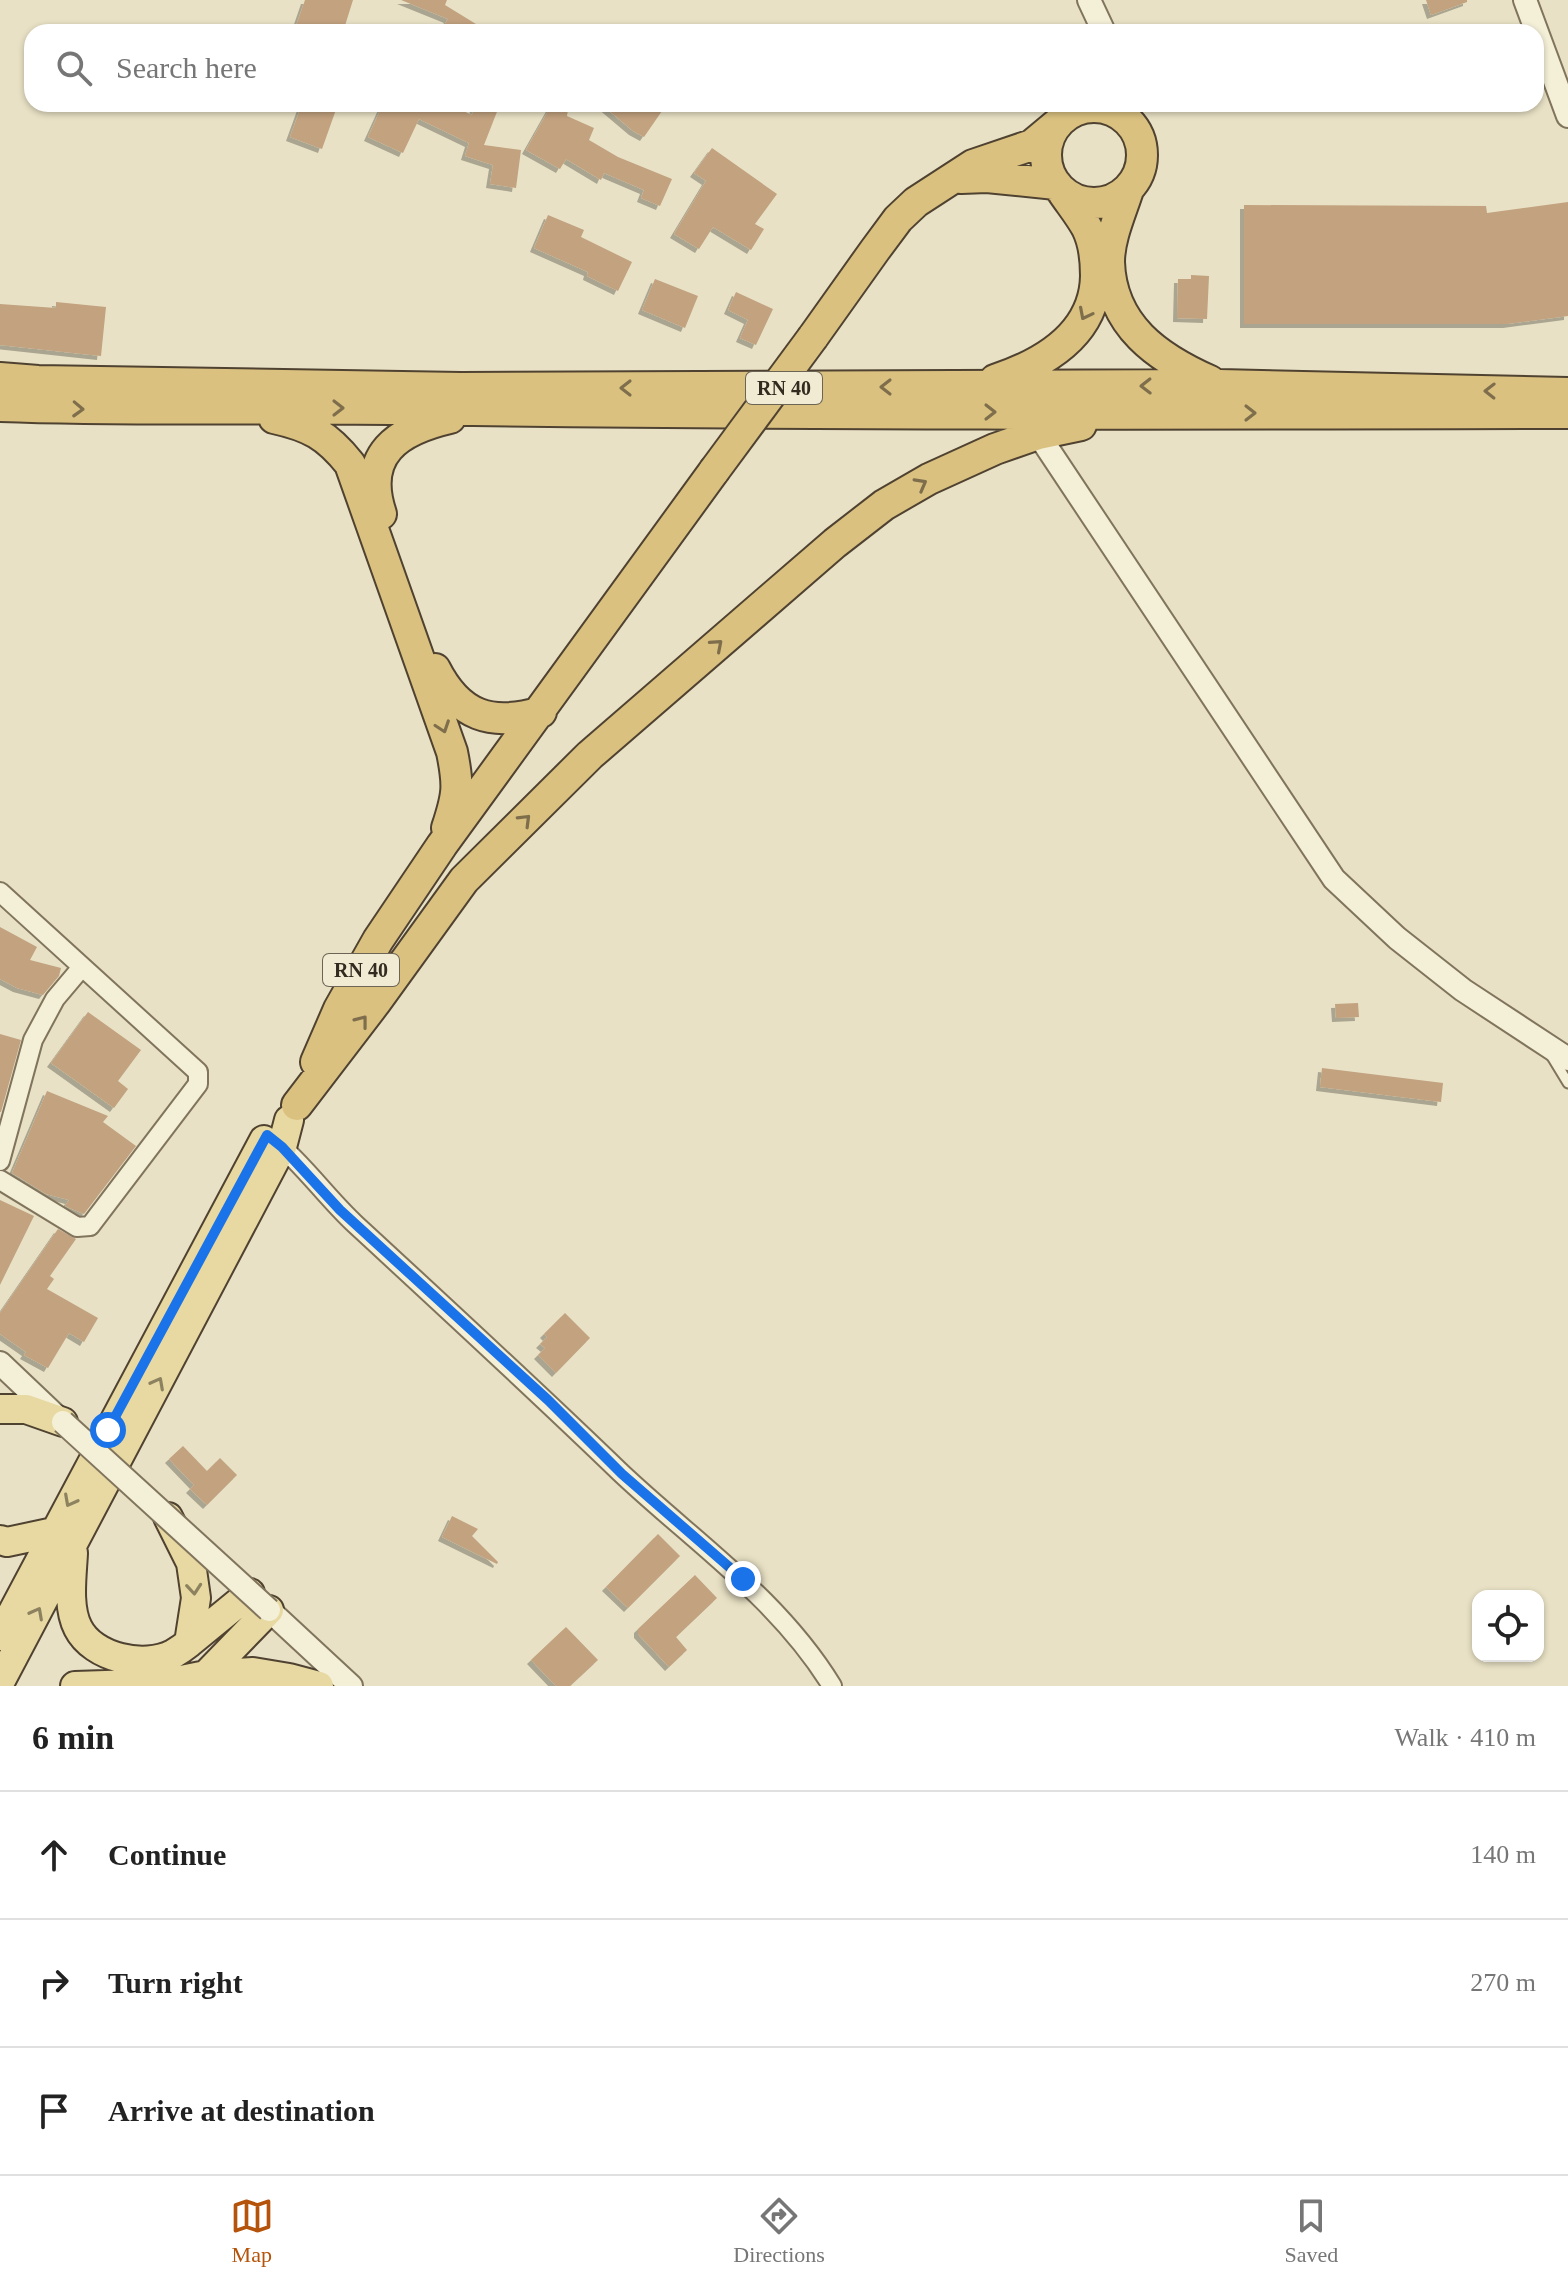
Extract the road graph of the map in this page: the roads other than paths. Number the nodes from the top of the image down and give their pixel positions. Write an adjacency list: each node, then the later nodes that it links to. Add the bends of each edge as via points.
1 (1525, 0): 5 (street)
2 (1091, 4): 3 (street); 4 (street)
3 (1092, 24)
4 (1100, 24)
5 (1534, 24)
6 (1544, 51): 9 (street)
7 (1126, 112): 12 (highway, via 1137,131 1143,162)
8 (1069, 113): 10 (highway, via 1032,145 973,165); 11 (highway, via 1048,139 1048,170)
9 (1568, 116)
10 (951, 179): 11 (highway, via 987,177); 23 (highway, RN 40, bridge, via 898,219)
11 (1059, 188): 12 (highway, via 1095,203); 15 (highway, one-way to 15, via 1088,230 1096,262 1089,311 1072,338 1048,357)
12 (1128, 190): 14 (highway, via 1109,260 1126,317 1148,346 1178,367)
13 (0, 378): 15 (highway, RN 40, one-way to 13, via 461,388)
14 (1220, 385): 15 (highway, RN 40, one-way to 15); 16 (highway, RN 40, one-way to 14)
15 (974, 387)
16 (1568, 393)
17 (0, 406): 18 (highway, RN 40, one-way to 18)
18 (233, 408): 19 (highway, RN 40, one-way to 19); 24 (highway, one-way to 24, via 312,429 333,442 350,464 452,752 458,782)
19 (485, 410): 21 (highway, RN 40, one-way to 21); 23 (highway, via 400,435 383,456 375,478 376,497 445,689 479,715 518,719)
20 (1568, 413): 21 (highway, RN 40, one-way to 20)
21 (1163, 414): 22 (highway)
22 (1038, 434): 27 (street, via 1334,879 1463,990); 30 (highway, one-way to 22, via 464,880 590,755 884,505 942,473)
23 (541, 712): 24 (highway, RN 40)
24 (442, 845): 30 (highway, RN 40, via 339,1009)
25 (0, 892): 26 (street)
26 (82, 967): 31 (street, via 55,999 33,1040); 32 (street, via 198,1072 198,1084 90,1226 77,1227)
27 (1543, 1042): 28 (street); 29 (lane)
28 (1568, 1059)
29 (1568, 1083)
30 (284, 1127): 37 (main road); 47 (street, via 340,1210 622,1474 743,1579 803,1641)
31 (0, 1161)
32 (0, 1180)
33 (0, 1363): 35 (street)
34 (0, 1409): 35 (main road, via 26,1409)
35 (63, 1422): 36 (street, bridge)
36 (168, 1517): 39 (street, bridge); 41 (main road, one-way to 41, via 191,1563 196,1598)
37 (63, 1539): 38 (main road); 40 (main road); 41 (main road, via 77,1627 91,1645 118,1658 155,1659); 44 (main road, one-way to 37)
38 (0, 1540)
39 (259, 1601): 41 (main road); 42 (street); 43 (main road)
40 (0, 1636)
41 (189, 1643)
42 (320, 1673): 43 (main road, via 289,1678 253,1672); 46 (street)
43 (206, 1675): 45 (main road, via 167,1683)
44 (0, 1682)
45 (75, 1686)
46 (351, 1686)
47 (832, 1686)

